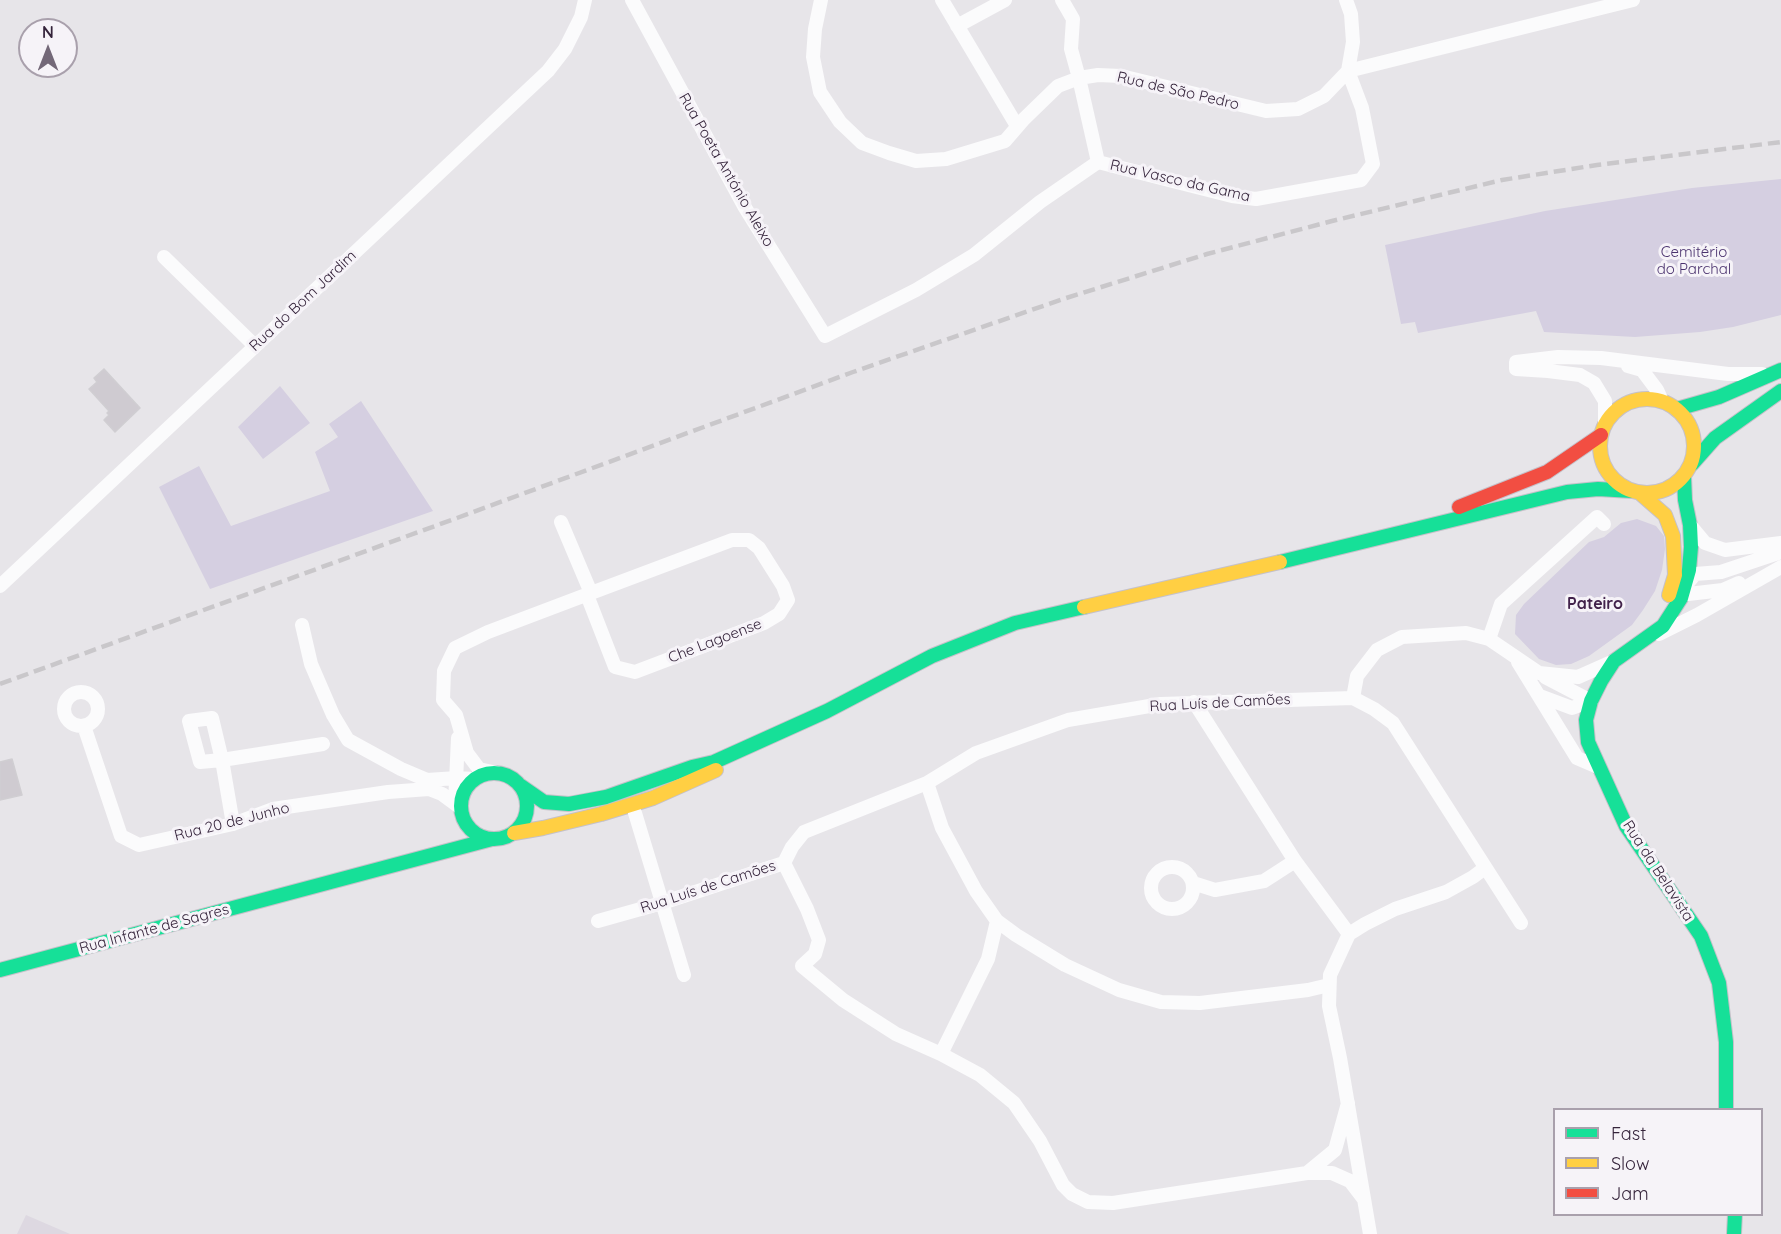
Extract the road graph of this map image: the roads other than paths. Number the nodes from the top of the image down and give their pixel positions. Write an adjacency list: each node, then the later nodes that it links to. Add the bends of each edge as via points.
1 (585, 0): 16 (street, Rua do Bom Jardim, via 565,49 548,71)
2 (632, 0): 15 (street, Rua Poeta António Aleixo, via 744,206)
3 (821, 0): 12 (street, Rua de São Pedro, via 813,57 820,92 840,122 862,143 916,161 946,159 1005,141)
4 (942, 0): 9 (street)
5 (1005, 0): 9 (street)
6 (1062, 0): 11 (street, via 1073,19 1071,49)
7 (1346, 0): 10 (street, via 1353,42)
8 (1633, 0): 10 (street)
9 (957, 26): 12 (street)
10 (1348, 71): 11 (street, Rua de São Pedro, via 1324,96 1298,109 1266,111 1121,76); 13 (street, Rua Vasco da Gama, via 1362,108 1373,164 1361,180 1256,199)
11 (1079, 78): 12 (street, Rua de São Pedro, via 1058,86); 13 (street)
12 (1017, 126)
13 (1098, 162): 15 (street, Rua Vasco da Gama, via 974,255 916,290)
14 (164, 257): 16 (street)
15 (825, 336)
16 (255, 346): 33 (street, Rua do Bom Jardim)
17 (1601, 358): 18 (street, via 1728,374 1761,375); 20 (street, via 1642,370); 22 (street, via 1558,357 1516,362 1516,369 1580,375 1594,383 1605,401)
18 (1781, 368): 21 (main road, via 1719,397)
19 (1781, 391): 23 (main road, via 1715,438)
20 (1662, 401): 21 (main road); 22 (main road, via 1629,402 1616,411)
21 (1677, 409): 23 (main road, via 1694,437)
22 (1603, 430): 24 (main road, via 1600,456 1607,471 1618,484); 28 (main road, via 1547,472)
23 (1688, 470): 24 (main road, via 1679,482 1663,491); 27 (main road, via 1685,500)
24 (1637, 492): 28 (main road, via 1567,492); 34 (main road, via 1665,515 1673,536)
25 (561, 522): 35 (street, Che Lagoense)
26 (1604, 524): 37 (street, via 1597,517 1501,604)
27 (1690, 525): 29 (street, via 1705,543 1725,550); 34 (main road, via 1689,570)
28 (1378, 539): 47 (main road, via 1015,623 932,656)
29 (1781, 543)
30 (1781, 552): 34 (street, via 1721,572 1695,574)
31 (1781, 562): 34 (street, via 1723,590 1689,594)
32 (1781, 567): 38 (street)
33 (0, 586)
34 (1678, 589): 38 (main road, Rua da Belavista)
35 (589, 594): 35 (street, Che Lagoense, via 732,540 749,540 759,548 788,600 779,614 764,623 635,672 615,667); 44 (street, Che Lagoense, via 455,648 444,671)
36 (302, 625): 51 (street, via 311,664 348,740)
37 (1488, 639): 39 (street); 43 (street, via 1466,633 1402,637 1377,650 1358,676)
38 (1630, 648): 40 (main road, Rua da Belavista)
39 (1513, 655): 41 (street); 42 (street)
40 (1614, 661): 41 (street, via 1578,677); 45 (main road, Rua da Belavista)
41 (1539, 673): 45 (street)
42 (1540, 696): 45 (street, via 1572,708); 50 (street, via 1577,758)
43 (1353, 698): 46 (street, Rua Luís de Camões); 66 (street, via 1393,723)
44 (443, 700): 52 (street, via 456,714 467,753 479,769); 53 (street, via 459,742)
45 (1591, 701): 50 (main road, Rua da Belavista, via 1586,720 1588,742)
46 (1194, 702): 55 (street, Rua Luís de Camões, via 1068,720 976,753); 64 (street)
47 (826, 711): 56 (main road, via 714,762 606,797 569,804 544,802); 62 (main road, via 791,737 653,798)
48 (84, 726): 61 (street, Rua 20 de Junho, via 121,836 139,845)
49 (323, 744): 61 (street, via 222,760)
50 (1598, 767): 81 (main road, Rua da Belavista, via 1626,826 1701,936 1719,983 1726,1042)
51 (401, 769): 53 (street, via 428,780); 57 (street); 58 (street)
52 (497, 773): 54 (main road); 56 (main road)
53 (457, 778): 54 (street); 59 (street)
54 (474, 779): 59 (main road, via 466,788)
55 (927, 783): 65 (street, Rua Luís de Camões, via 804,832); 71 (street, via 942,828)
56 (522, 786): 62 (main road, via 527,813)
57 (429, 789): 58 (street, Rua 20 de Junho); 59 (street)
58 (388, 792): 61 (street, Rua 20 de Junho, via 273,809)
59 (460, 809): 63 (main road, via 474,833); 68 (main road, via 459,828 449,840 429,850)
60 (635, 813): 69 (street)
61 (233, 824)
62 (514, 833): 63 (main road)
63 (492, 839): 68 (main road)
64 (1295, 861): 67 (street, via 1264,881 1215,890); 73 (street)
65 (784, 863): 69 (street, Rua Luís de Camões); 79 (street, via 819,940 815,954 802,966 861,1012 896,1034)
66 (1485, 868): 72 (street); 73 (street, via 1446,892 1395,909)
67 (1192, 884)
68 (307, 887): 74 (main road, Rua Infante de Sagres)
69 (662, 903): 70 (street, Rua Luís de Camões); 77 (street)
70 (598, 921)
71 (997, 921): 78 (street, via 1065,965 1119,990 1161,1002 1200,1003); 79 (street, via 988,959)
72 (1521, 923)
73 (1349, 934): 78 (street)
74 (42, 959): 75 (street); 76 (main road, Rua Infante de Sagres)
75 (0, 961)
76 (0, 970)
77 (684, 975)
78 (1329, 985): 80 (street, via 1329,1006)
79 (941, 1054): 82 (street, via 980,1075 1014,1103 1063,1185 1088,1202 1113,1203)
80 (1347, 1103): 82 (street, via 1335,1150); 83 (street)
81 (1726, 1108)
82 (1307, 1173): 83 (street, via 1332,1173 1350,1181)
83 (1364, 1199): 85 (street)
84 (1734, 1216): 86 (main road)
85 (1370, 1234)
86 (1734, 1234)

